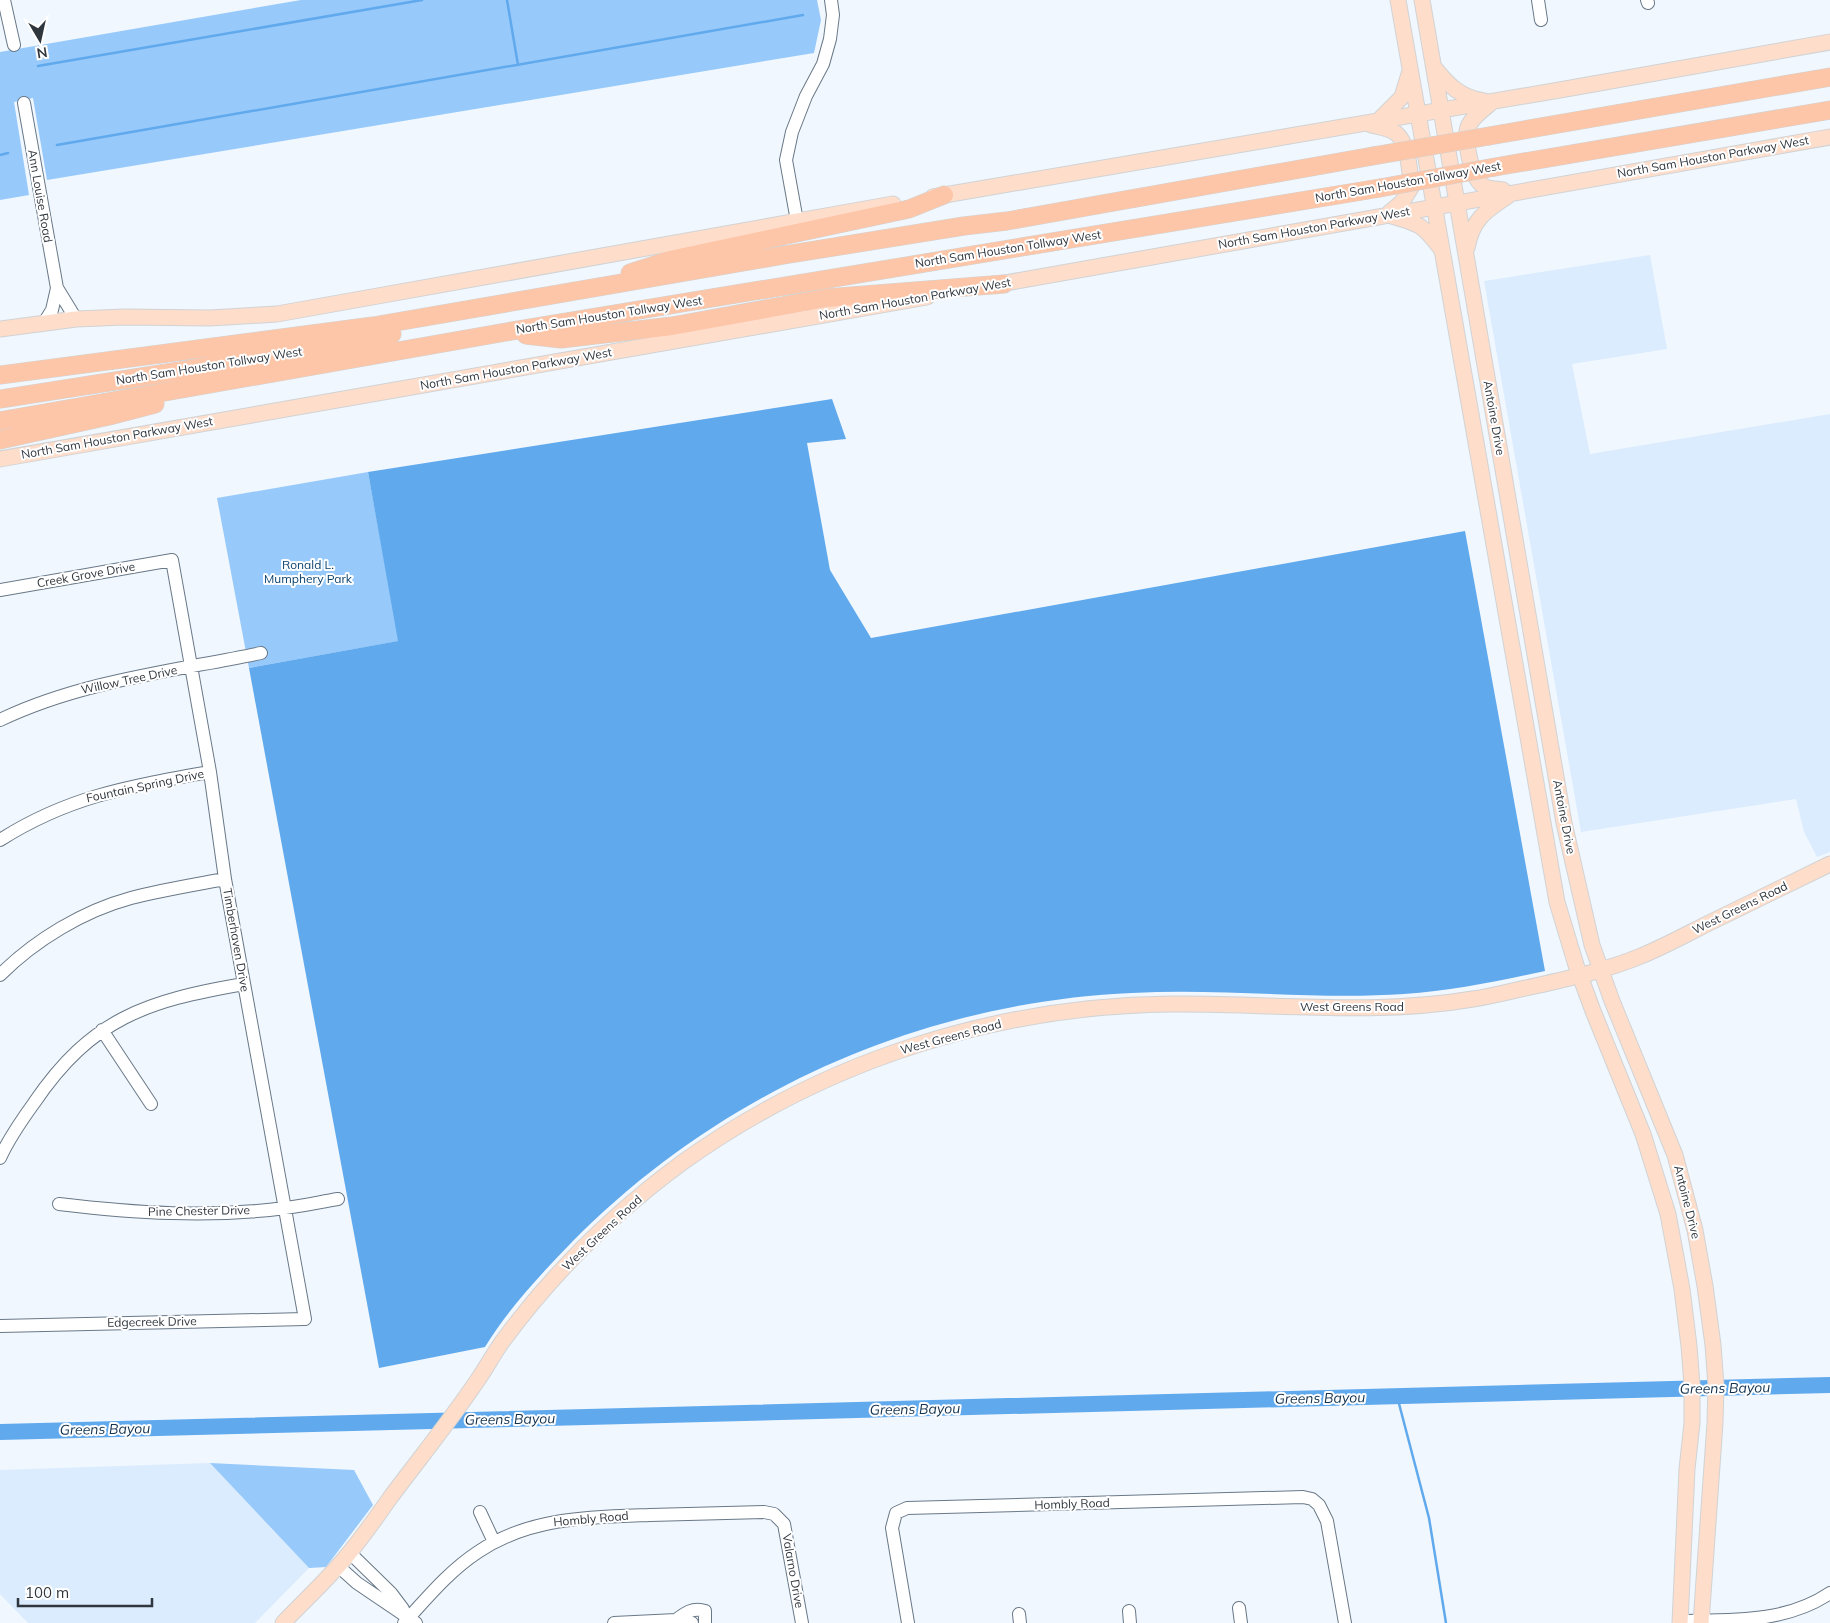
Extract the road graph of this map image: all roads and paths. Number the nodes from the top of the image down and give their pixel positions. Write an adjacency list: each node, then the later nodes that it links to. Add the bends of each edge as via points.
1 (4, 0): 8 (street)
2 (831, 0): 24 (street, via 834,15 830,40 823,64 792,132 786,160)
3 (1398, 0): 10 (main road, Antoine Drive)
4 (1422, 0): 9 (main road, Antoine Drive)
5 (1538, 0): 6 (street)
6 (1541, 20)
7 (1830, 42): 12 (main road)
8 (14, 45)
9 (1434, 67): 12 (main road, via 1460,93 1470,99); 14 (main road, Antoine Drive)
10 (1410, 68): 16 (main road, Antoine Drive); 17 (main road, via 1402,97 1392,109)
11 (1830, 77): 25 (highway, North Sam Houston Tollway West, bridge)
12 (1492, 102): 14 (main road); 19 (main road, via 1469,126 1471,167 1484,186)
13 (24, 103): 29 (street, Ann Louise Road)
14 (1441, 110): 16 (main road); 21 (main road, Antoine Drive)
15 (1830, 110): 34 (highway, North Sam Houston Tollway West, bridge, via 1380,188)
16 (1419, 114): 17 (main road); 22 (main road, Antoine Drive)
17 (1372, 122): 20 (main road); 23 (main road, via 1397,134 1404,145 1412,186 1402,202)
18 (1830, 137): 19 (main road, North Sam Houston Parkway West)
19 (1514, 192): 21 (main road, North Sam Houston Parkway West); 27 (main road, via 1478,218)
20 (944, 195): 24 (main road); 30 (highway, via 909,209 670,260)
21 (1457, 202): 22 (main road, North Sam Houston Parkway West); 27 (main road, Antoine Drive)
22 (1435, 206): 23 (main road, North Sam Houston Parkway West); 26 (main road, Antoine Drive)
23 (1388, 214): 26 (main road, via 1414,222 1426,230); 28 (main road, North Sam Houston Parkway West)
24 (796, 221): 31 (main road, via 277,314)
25 (1007, 221): 30 (highway, North Sam Houston Tollway West, via 936,230); 39 (highway, North Sam Houston Tollway West, via 958,234 769,270)
26 (1443, 252): 36 (main road, Antoine Drive)
27 (1466, 254): 35 (main road, Antoine Drive)
28 (1004, 284): 34 (highway, via 826,298 672,326 561,339); 42 (main road, North Sam Houston Parkway West)
29 (57, 288): 31 (street, Ann Louise Road); 32 (street, Ann Louise Road, via 52,310)
30 (566, 293): 37 (highway, North Sam Houston Tollway West, via 373,326)
31 (76, 319): 32 (main road)
32 (44, 323): 33 (main road)
33 (0, 329)
34 (506, 332): 38 (highway, North Sam Houston Tollway West)
35 (1485, 369): 36 (main road); 43 (main road, Antoine Drive)
36 (1464, 373): 44 (main road, Antoine Drive)
37 (0, 375)
38 (187, 388): 40 (highway, North Sam Houston Tollway West); 41 (highway, North Sam Houston Tollway West, via 157,403)
39 (0, 399)
40 (0, 421)
41 (0, 440)
42 (0, 459)
43 (1512, 521): 44 (main road); 49 (main road, Antoine Drive)
44 (1490, 525): 50 (main road, Antoine Drive)
45 (172, 560): 46 (street, Creek Grove Drive); 48 (street, Timberhaven Drive)
46 (0, 590)
47 (261, 653): 48 (street, Willow Tree Drive)
48 (191, 667): 51 (street, Willow Tree Drive, via 70,693); 52 (street, Timberhaven Drive)
49 (1537, 670): 50 (main road); 53 (main road, Antoine Drive)
50 (1517, 674): 54 (main road, Antoine Drive)
51 (0, 720)
52 (210, 772): 55 (street, Fountain Spring Drive, via 84,799 32,821); 57 (street, Timberhaven Drive)
53 (1564, 823): 54 (main road); 58 (main road, Antoine Drive)
54 (1543, 826): 60 (main road, Antoine Drive, via 1557,902)
55 (0, 840)
56 (1830, 864): 58 (main road, West Greens Road, via 1644,955)
57 (225, 879): 59 (street, via 164,890 107,906 48,937); 61 (street, Timberhaven Drive)
58 (1601, 970): 60 (main road, West Greens Road); 64 (main road, Antoine Drive)
59 (0, 975)
60 (1580, 976): 65 (main road, Antoine Drive); 79 (main road, West Greens Road, via 1476,999 1405,1007 1178,1004 1088,1008 1044,1014 976,1027 931,1040 824,1080 762,1112 684,1162 598,1234 539,1296 502,1343)
61 (244, 984): 62 (street, via 176,997 130,1014); 69 (street, Timberhaven Drive)
62 (102, 1030): 63 (street); 66 (street, via 70,1057 54,1076 17,1127)
63 (151, 1104)
64 (1663, 1125): 65 (main road); 70 (main road, Antoine Drive, via 1675,1155 1695,1230)
65 (1644, 1134): 71 (main road, Antoine Drive, via 1668,1214)
66 (0, 1158)
67 (338, 1199): 69 (street, Pine Chester Drive)
68 (59, 1204): 69 (street, Pine Chester Drive, via 150,1213)
69 (285, 1208): 72 (street, Timberhaven Drive)
70 (1705, 1286): 71 (main road); 75 (main road, Antoine Drive, via 1716,1386)
71 (1682, 1289): 74 (main road, Antoine Drive, via 1692,1385)
72 (305, 1319): 73 (street, Edgecreek Drive)
73 (0, 1326)
74 (1687, 1469): 75 (main road); 85 (main road, Antoine Drive)
75 (1713, 1472): 86 (main road, Antoine Drive)
76 (480, 1512): 78 (street)
77 (752, 1512): 78 (street, Hombly Road, via 572,1519 528,1528); 91 (street, Valarno Drive, via 774,1514 784,1524)
78 (494, 1542): 84 (street, Hombly Road, via 458,1566)
79 (350, 1553): 80 (main road, West Greens Road); 84 (street, via 391,1593)
80 (338, 1566): 84 (street); 87 (main road, West Greens Road)
81 (1830, 1593): 86 (street, via 1807,1609 1775,1619)
82 (1239, 1608): 93 (street)
83 (676, 1620): 88 (street); 89 (street); 90 (street, via 688,1611 699,1609 705,1611)
84 (410, 1621)
85 (1680, 1622): 86 (street)
86 (1701, 1622)
87 (283, 1623)
88 (614, 1623)
89 (692, 1623)
90 (705, 1623)
91 (802, 1623)
92 (908, 1623): 94 (street, Hombly Road, via 892,1528 896,1513 907,1508 1287,1498 1312,1499 1327,1521)
93 (1241, 1623)
94 (1344, 1623)

